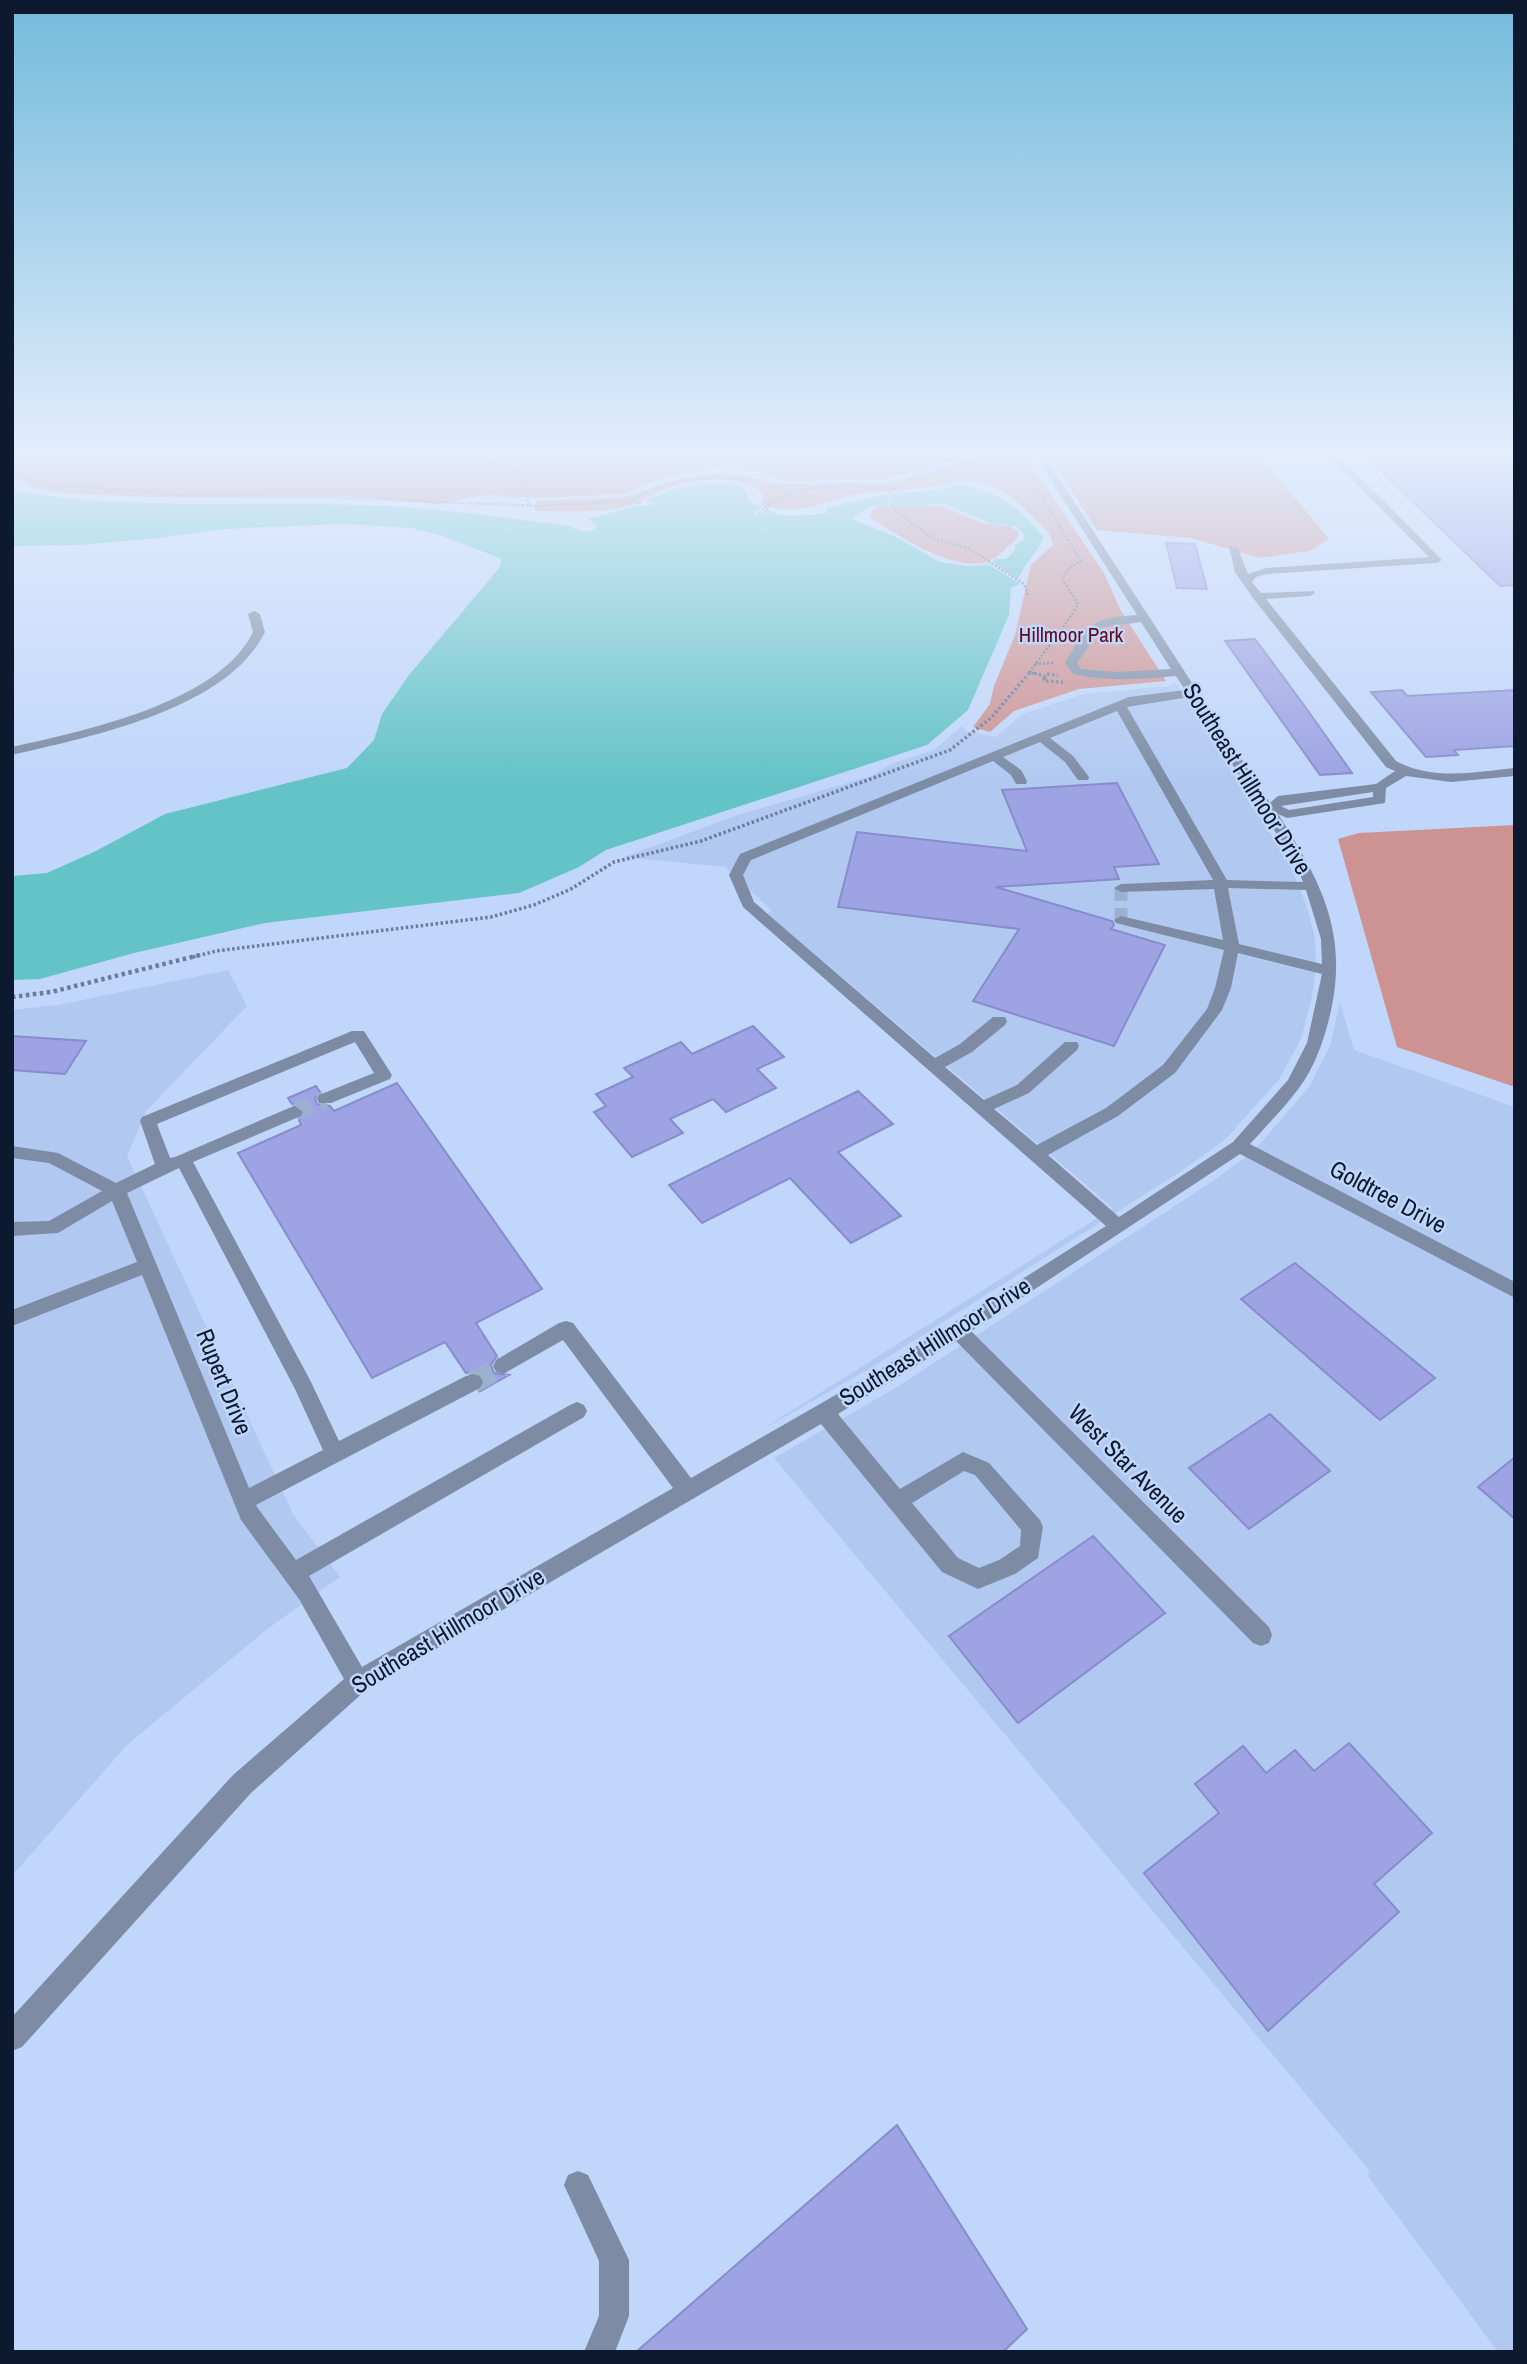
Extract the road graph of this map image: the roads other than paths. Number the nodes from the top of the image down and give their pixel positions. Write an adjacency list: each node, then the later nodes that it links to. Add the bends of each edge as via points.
1 (1109, 562): 8 (street, Southeast Hillmoor Drive)
2 (1237, 562): 4 (street)
3 (1401, 562): 4 (street, via 1266,571)
4 (1248, 580): 6 (street)
5 (1310, 593): 6 (street)
6 (1257, 596): 15 (street, via 1391,764)
7 (254, 614): 13 (street, via 259,632 247,654 190,695 115,725)
8 (1145, 618): 9 (street, Southeast Hillmoor Drive); 9 (street, via 1102,620 1093,625 1071,663 1077,671 1096,676)
9 (1180, 672): 10 (street, Southeast Hillmoor Drive)
10 (1194, 693): 11 (street); 19 (street, Southeast Hillmoor Drive)
11 (1120, 705): 12 (street); 20 (street)
12 (1041, 737): 14 (street); 17 (street)
13 (12, 751)
14 (994, 756): 18 (street); 28 (street, via 745,857 736,875 748,904)
15 (1404, 772): 16 (street, via 1437,777); 19 (street, via 1379,787 1380,800 1287,814)
16 (1515, 772)
17 (1083, 777)
18 (1021, 782)
19 (1270, 808): 21 (street, Southeast Hillmoor Drive)
20 (1222, 884): 21 (street); 22 (street); 24 (street)
21 (1312, 886): 25 (street, Southeast Hillmoor Drive, via 1328,939)
22 (1121, 888)
23 (1121, 920): 24 (street)
24 (1232, 947): 25 (street); 34 (street, via 1214,1010 1169,1069 1112,1112)
25 (1330, 971): 32 (street, Southeast Hillmoor Drive, via 1310,1053 1294,1083)
26 (999, 1021): 28 (street, via 967,1048)
27 (1071, 1046): 30 (street, via 1030,1084)
28 (935, 1065): 30 (street)
29 (326, 1099): 36 (street, via 384,1075 358,1035 148,1121)
30 (984, 1107): 34 (street)
31 (295, 1112): 35 (street)
32 (1239, 1146): 38 (street, Southeast Hillmoor Drive); 41 (street, Goldtree Drive)
33 (12, 1152): 37 (street, via 52,1157)
34 (1037, 1153): 38 (street)
35 (183, 1159): 36 (street); 48 (street)
36 (164, 1166): 37 (street)
37 (117, 1191): 39 (street, via 52,1228); 40 (street, Rupert Drive)
38 (1118, 1226): 43 (street, Southeast Hillmoor Drive)
39 (12, 1229)
40 (148, 1265): 42 (street); 50 (street, Rupert Drive)
41 (1515, 1291)
42 (12, 1318)
43 (958, 1330): 47 (street, Southeast Hillmoor Drive); 53 (street, West Star Avenue)
44 (503, 1366): 49 (street, via 566,1328)
45 (473, 1382): 48 (street)
46 (577, 1411): 52 (street)
47 (824, 1412): 49 (street, Southeast Hillmoor Drive); 51 (street)
48 (335, 1454): 50 (street)
49 (687, 1490): 54 (street, Southeast Hillmoor Drive)
50 (244, 1501): 52 (street, Rupert Drive)
51 (898, 1501): 51 (street, via 950,1565 978,1580 1031,1551 1032,1527 982,1469 963,1461)
52 (294, 1573): 54 (street, Rupert Drive)
53 (1261, 1635)
54 (358, 1682): 55 (street, Southeast Hillmoor Drive, via 242,1784)
55 (12, 2037)
56 (578, 2185): 57 (street, via 614,2260 614,2316)
57 (599, 2352)

